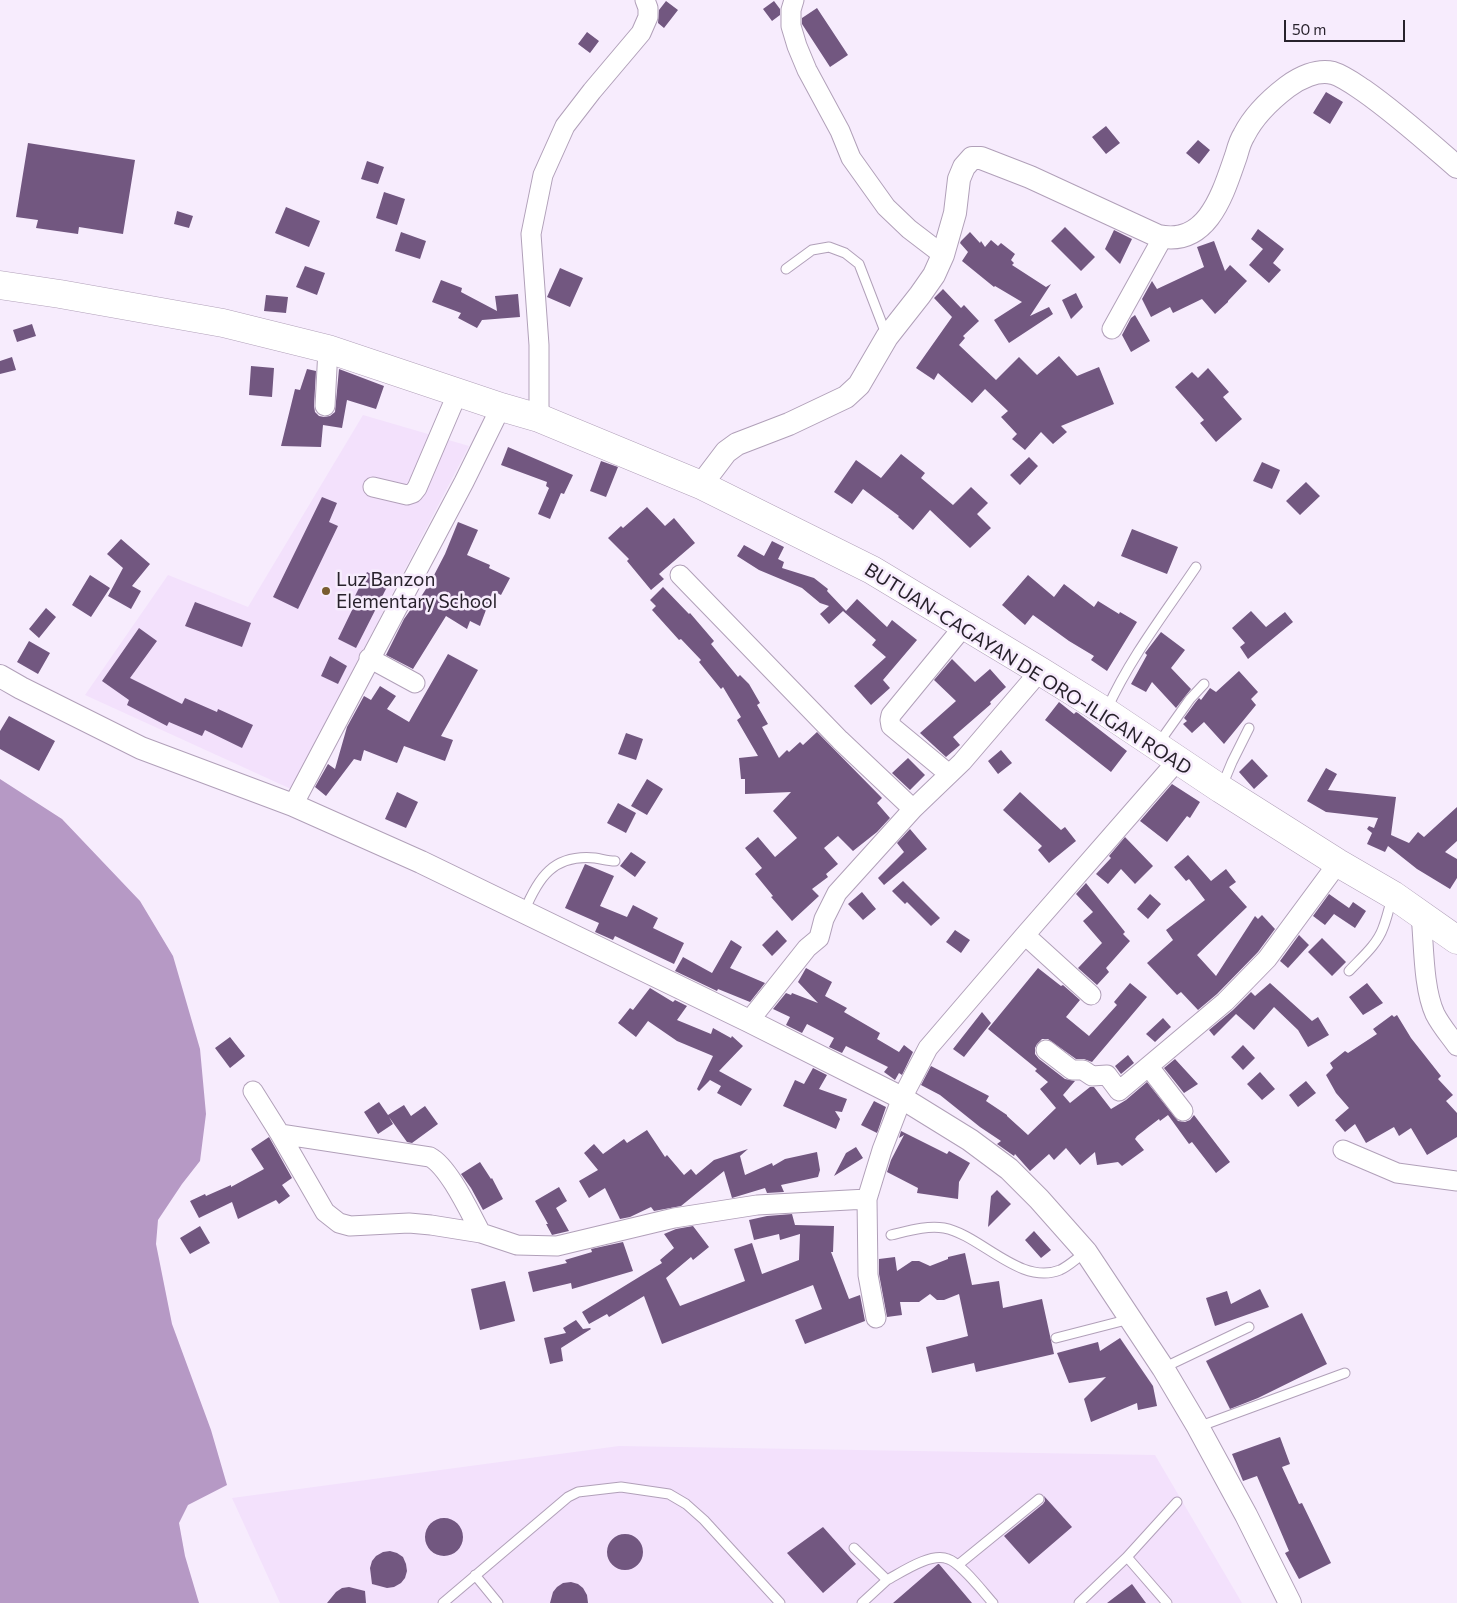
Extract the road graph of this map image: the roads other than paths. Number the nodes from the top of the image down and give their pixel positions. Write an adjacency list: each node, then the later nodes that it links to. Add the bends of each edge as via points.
1 (644, 0): 14 (street, via 648,17 641,33 565,126 543,175 532,234 539,345)
2 (794, 0): 5 (street, via 791,26 795,40 851,158 886,207)
3 (1457, 167): 4 (street, via 1382,103 1352,83 1333,73 1298,78 1258,114 1243,135 1224,190 1198,230 1180,238)
4 (1163, 237): 5 (street, via 1030,177 981,158 972,158 959,179 955,213); 8 (street)
5 (943, 255): 9 (street, via 920,295)
6 (786, 269): 9 (lane, via 812,250 829,246 845,253 860,264)
7 (0, 286): 10 (highway, BUTUAN-CAGAYAN DE ORO-ILIGAN ROAD, via 224,323)
8 (1112, 329)
9 (887, 337): 15 (street, via 864,378 846,396 789,424 737,444 726,452)
10 (328, 349): 11 (highway, BUTUAN-CAGAYAN DE ORO-ILIGAN ROAD); 12 (street)
11 (458, 392): 13 (highway, BUTUAN-CAGAYAN DE ORO-ILIGAN ROAD); 16 (street, via 413,493 407,496)
12 (325, 406)
13 (501, 407): 14 (highway, BUTUAN-CAGAYAN DE ORO-ILIGAN ROAD); 20 (street)
14 (539, 418): 15 (highway, BUTUAN-CAGAYAN DE ORO-ILIGAN ROAD)
15 (701, 485): 19 (highway, BUTUAN-CAGAYAN DE ORO-ILIGAN ROAD, via 872,570)
16 (373, 487)
17 (1196, 567): 25 (lane, via 1118,684)
18 (680, 575): 31 (street)
19 (964, 626): 21 (highway, BUTUAN-CAGAYAN DE ORO-ILIGAN ROAD); 28 (street, via 890,720 891,726)
20 (369, 658): 23 (street); 30 (street)
21 (1040, 671): 25 (highway, BUTUAN-CAGAYAN DE ORO-ILIGAN ROAD); 28 (street)
22 (0, 676): 30 (street, via 141,748)
23 (416, 683)
24 (1204, 684): 27 (lane, via 1190,699)
25 (1106, 712): 27 (highway, BUTUAN-CAGAYAN DE ORO-ILIGAN ROAD)
26 (1250, 728): 29 (lane)
27 (1167, 753): 29 (highway, BUTUAN-CAGAYAN DE ORO-ILIGAN ROAD); 37 (street)
28 (949, 774): 31 (street)
29 (1221, 789): 33 (highway, BUTUAN-CAGAYAN DE ORO-ILIGAN ROAD)
30 (293, 804): 35 (street)
31 (912, 809): 41 (street, via 837,893 819,938 807,948)
32 (615, 861): 35 (lane, via 595,858 565,860 552,868 534,888)
33 (1338, 863): 34 (highway, BUTUAN-CAGAYAN DE ORO-ILIGAN ROAD); 44 (street, via 1267,959 1225,1002)
34 (1393, 895): 36 (highway, BUTUAN-CAGAYAN DE ORO-ILIGAN ROAD); 39 (lane, via 1378,938)
35 (524, 912): 41 (street)
36 (1421, 915): 38 (highway, BUTUAN-CAGAYAN DE ORO-ILIGAN ROAD); 42 (street, via 1431,999 1436,1015)
37 (1025, 935): 40 (street); 46 (street, via 928,1048)
38 (1457, 940)
39 (1348, 971)
40 (1091, 995)
41 (748, 1021): 46 (street)
42 (1457, 1046)
43 (1046, 1050): 44 (street, via 1072,1070 1083,1070 1092,1076 1108,1075 1119,1091)
44 (1149, 1067): 47 (street)
45 (253, 1091): 48 (street)
46 (902, 1098): 51 (street); 54 (street, via 1009,1168)
47 (1182, 1111)
48 (280, 1134): 52 (street, via 430,1157 437,1161 449,1178); 52 (street, via 325,1212 339,1223 350,1226 408,1223)
49 (1343, 1150): 50 (street, via 1397,1173)
50 (1457, 1181)
51 (867, 1199): 52 (street, via 757,1205 674,1218 557,1246 517,1245); 55 (street, via 868,1275)
52 (481, 1233)
53 (891, 1236): 54 (lane, via 917,1228 942,1228 962,1234 1016,1266 1033,1271 1061,1270)
54 (1086, 1252): 56 (street)
55 (876, 1318)
56 (1130, 1319): 58 (lane); 59 (street)
57 (1250, 1326): 59 (lane)
58 (1056, 1338)
59 (1163, 1368): 61 (street)
60 (1345, 1373): 61 (lane)
61 (1198, 1427): 76 (street)
62 (1039, 1498): 66 (lane)
63 (1177, 1502): 65 (lane)
64 (854, 1548): 68 (lane)
65 (1126, 1557): 74 (lane); 75 (lane)
66 (958, 1565): 68 (lane, via 948,1558 926,1560); 73 (lane)
67 (475, 1576): 69 (lane); 70 (lane); 71 (lane, via 568,1497 578,1492 621,1487 669,1494 686,1504)
68 (887, 1580): 72 (lane)
69 (442, 1603)
70 (498, 1603)
71 (780, 1603)
72 (862, 1603)
73 (993, 1603)
74 (1079, 1603)
75 (1167, 1603)
76 (1290, 1603)

